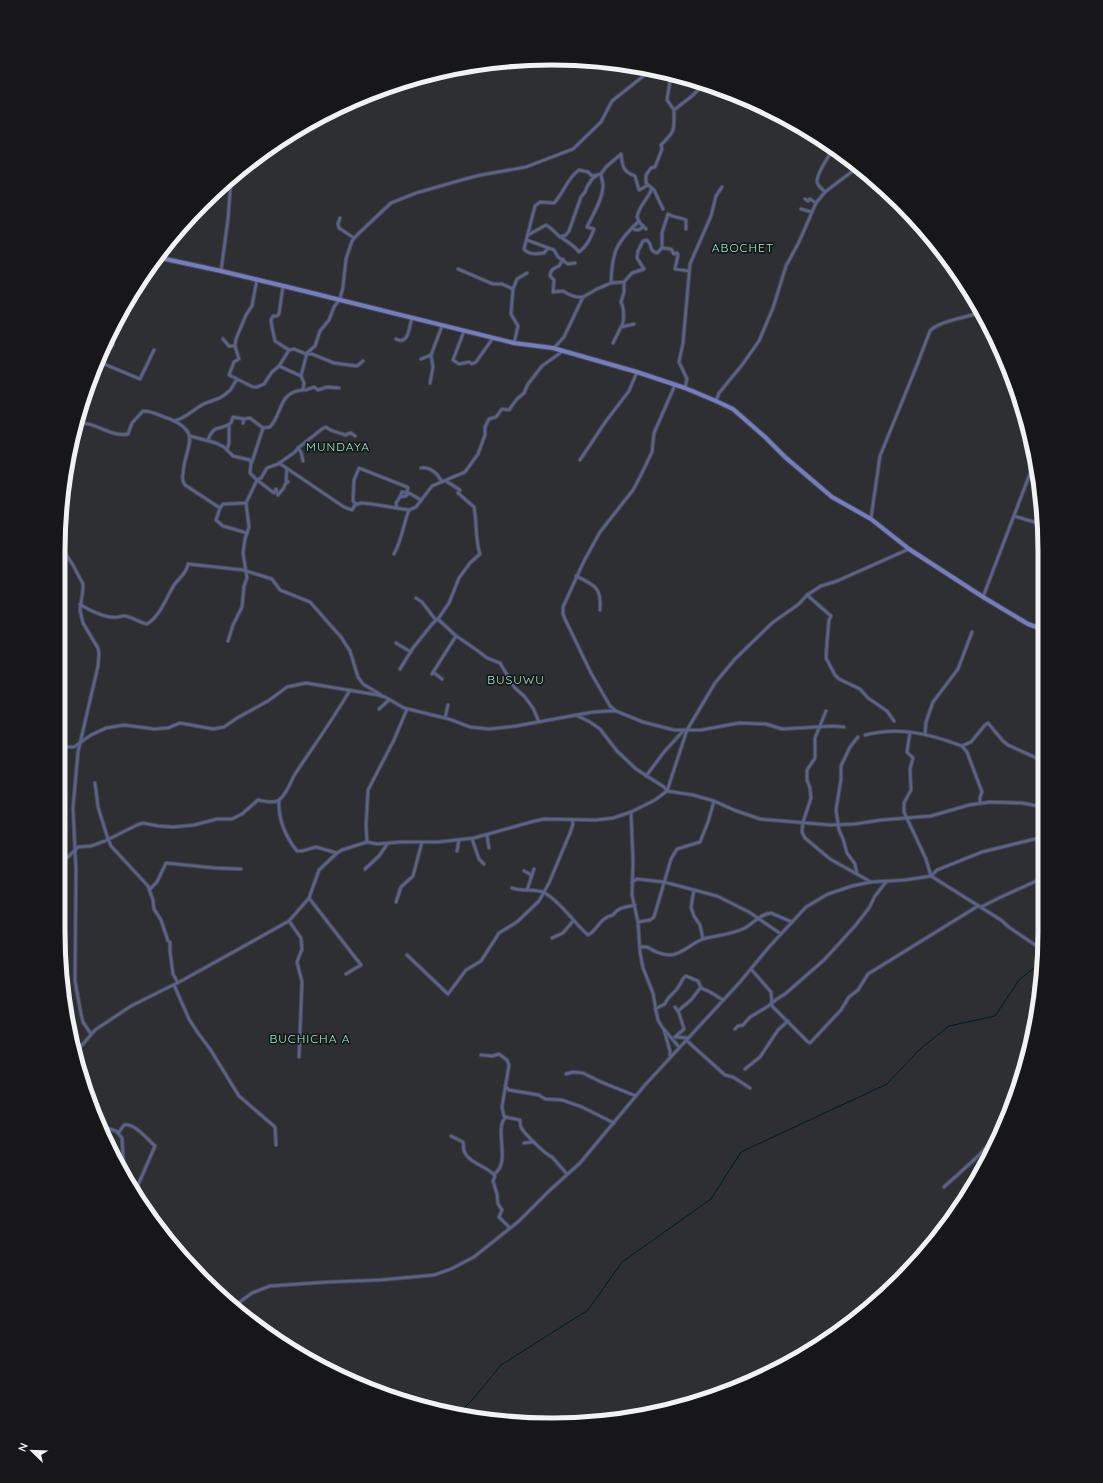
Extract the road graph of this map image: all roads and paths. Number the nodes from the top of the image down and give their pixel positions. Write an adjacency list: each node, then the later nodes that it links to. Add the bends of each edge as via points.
1 (646, 74): 25 (street, via 612,101 601,122 573,149 526,167 481,175 404,197 391,203)
2 (671, 80): 4 (street, via 668,100)
3 (699, 89): 4 (street)
4 (674, 110): 9 (street, via 673,132 661,145 655,167 646,175)
5 (830, 153): 13 (street, via 817,180)
6 (853, 170): 13 (street)
7 (601, 174): 8 (street); 9 (street, via 606,166 621,154 624,169 635,176 639,190); 24 (street, via 604,184 597,209 587,227 594,229 588,244 580,252)
8 (597, 176): 23 (street, via 579,170 572,175 554,203 540,202 535,206); 24 (street, via 592,179 586,192 581,196 569,231)
9 (648, 185): 11 (street)
10 (230, 186): 33 (street)
11 (652, 187): 17 (street); 20 (street, via 637,213)
12 (722, 187): 34 (street, via 716,196 711,216)
13 (825, 192): 15 (street)
14 (805, 199): 15 (street)
15 (816, 203): 18 (street)
16 (802, 208): 18 (street)
17 (663, 209)
18 (812, 212): 75 (street, via 786,266 759,341 719,393)
19 (340, 218): 25 (street, via 339,228)
20 (639, 221): 21 (street); 21 (street, via 645,228 637,231)
21 (632, 228): 38 (street, via 615,252)
22 (686, 229): 28 (street, via 686,220 668,214 662,233)
23 (528, 235): 24 (street, via 546,225); 26 (street)
24 (560, 237)
25 (354, 238): 42 (street, via 347,252)
26 (527, 240): 27 (street); 27 (street, via 524,248 526,252 544,253)
27 (548, 248): 30 (street, via 554,250)
28 (662, 248): 34 (street, via 677,253 675,269); 37 (street, via 656,254 647,240 643,241 637,258 644,269 632,273)
29 (163, 259): 33 (main road)
30 (562, 259): 31 (street, via 568,264); 41 (street, via 559,266 550,273 554,280 553,292 562,291 576,298)
31 (575, 263)
32 (458, 268): 40 (street, via 493,284 502,284)
33 (221, 271): 36 (main road)
34 (689, 271): 73 (street, via 680,362 687,379)
35 (526, 273): 40 (street, via 517,279)
36 (257, 280): 39 (main road); 55 (street, via 252,306 246,315)
37 (624, 282): 38 (street); 47 (street, via 621,302 624,324)
38 (611, 283): 41 (street)
39 (283, 286): 42 (main road); 59 (street, via 279,314 273,316 272,327 275,341)
40 (513, 289): 53 (street, via 511,314 518,326)
41 (583, 297): 56 (street, via 564,337)
42 (340, 299): 44 (main road); 61 (street, via 320,331 315,346)
43 (976, 314): 102 (street, via 940,323 930,331 880,456)
44 (412, 318): 46 (main road); 51 (street, via 406,338 403,341)
45 (634, 324): 47 (street)
46 (442, 326): 48 (main road); 62 (street)
47 (622, 327): 54 (street)
48 (464, 331): 49 (main road); 49 (street, via 453,360 458,364 476,362)
49 (493, 338): 53 (main road)
50 (223, 339): 55 (street, via 229,346)
51 (396, 339)
52 (113, 340): 57 (street)
53 (514, 343): 56 (main road)
54 (613, 343)
55 (235, 346): 69 (street, via 239,359 234,362 229,375)
56 (553, 348): 60 (main road)
57 (109, 349)
58 (154, 350): 65 (street, via 140,379)
59 (289, 350): 61 (street, via 294,349); 66 (street)
60 (563, 351): 67 (main road); 93 (street, via 542,366 509,410 502,409 496,417 489,419 478,454 466,472)
61 (307, 354): 64 (street, via 357,366); 68 (street)
62 (431, 355): 63 (street); 70 (street, via 433,367)
63 (421, 359)
64 (363, 361)
65 (103, 363)
66 (279, 366): 68 (street); 69 (street, via 264,384 256,387)
67 (637, 372): 71 (main road); 85 (street, via 629,391)
68 (301, 376): 74 (street)
69 (236, 380): 76 (street, via 231,390 223,397 205,403 188,415)
70 (430, 383)
71 (675, 385): 73 (main road); 109 (street, via 654,433 652,452 634,490 600,532)
72 (339, 388): 74 (street, via 327,387 318,390 314,387)
73 (685, 388): 75 (main road)
74 (303, 390): 79 (street, via 294,391 285,397 274,423 269,428)
75 (716, 401): 102 (main road, via 733,409 785,458 832,497)
76 (173, 421): 77 (street, via 156,413 143,411 132,423 128,434 124,435); 80 (street, via 186,428)
77 (83, 423)
78 (229, 425): 79 (street, via 233,417 243,421 250,418); 82 (street, via 217,427); 84 (street)
79 (263, 428): 87 (street)
80 (190, 436): 82 (street); 98 (street, via 183,466 183,482)
81 (355, 436): 83 (street, via 351,433 336,433 326,428)
82 (208, 440): 84 (street, via 222,445)
83 (298, 448): 86 (street); 88 (street)
84 (227, 450): 87 (street, via 233,456)
85 (580, 460)
86 (303, 461)
87 (252, 462): 92 (street, via 250,473)
88 (279, 463): 90 (street); 92 (street, via 267,468)
89 (421, 468): 93 (street, via 430,469)
90 (287, 469): 92 (street, via 288,482 278,495 276,489 274,493); 97 (street, via 344,507 352,510)
91 (1031, 470): 101 (street)
92 (257, 480): 96 (street)
93 (444, 481): 95 (street, via 432,486); 115 (street, via 460,490 458,493 474,507 480,554 459,578 449,603)
94 (408, 493): 95 (street); 97 (street, via 407,487 359,468 354,480 353,501); 99 (street, via 400,497)
95 (421, 500): 100 (street, via 416,507)
96 (246, 503): 98 (street, via 225,503); 104 (street, via 249,524)
97 (356, 504): 99 (street, via 361,502)
98 (220, 508): 104 (street, via 216,520 219,523)
99 (396, 508): 100 (street)
100 (409, 510): 107 (street, via 402,538)
101 (1014, 516): 103 (street); 111 (street)
102 (871, 519): 105 (main road)
103 (1037, 523)
104 (247, 533): 108 (street, via 243,553)
105 (909, 549): 110 (street, via 821,586); 111 (main road)
106 (65, 553): 113 (street, via 83,584)
107 (394, 554)
108 (246, 571): 113 (street, via 188,564 162,607 147,624 125,615 117,618 104,616 87,610); 119 (street, via 242,607); 125 (street, via 272,579 280,590 310,602 350,650 358,677 363,684)
109 (576, 576): 114 (street, via 591,583 599,591); 130 (street, via 563,606 563,614 591,673)
110 (807, 595): 134 (street, via 831,616 826,658 835,675 860,689 887,711); 138 (street, via 799,604 772,623 726,668)
111 (983, 597): 116 (main road)
112 (416, 598): 115 (street, via 435,619)
113 (80, 604): 143 (street, via 83,623 96,642 99,653)
114 (600, 610)
115 (438, 619): 118 (street); 121 (street)
116 (1038, 628)
117 (972, 632): 140 (street, via 958,669 933,702)
118 (456, 636): 123 (street, via 433,673); 135 (street, via 487,658 500,663)
119 (228, 641)
120 (396, 643): 121 (street)
121 (410, 652): 122 (street)
122 (400, 669)
123 (442, 679)
124 (350, 690): 125 (street); 143 (street, via 306,683 287,687 224,727 213,729 180,724 154,729 124,725 106,728); 152 (street)
125 (385, 697): 126 (street)
126 (388, 700): 128 (street); 129 (street)
127 (448, 705): 133 (street)
128 (407, 708): 133 (street); 166 (street, via 394,740 368,790)
129 (379, 709)
130 (616, 712): 132 (street, via 610,710); 138 (street, via 662,727)
131 (826, 712): 137 (street)
132 (576, 715): 135 (street); 149 (street, via 600,729 617,750)
133 (445, 718): 135 (street, via 470,727 489,729)
134 (894, 721)
135 (539, 722)
136 (844, 727): 137 (street)
137 (818, 728): 138 (street, via 782,729 766,724 740,723); 159 (street, via 815,758 807,770 811,798)
138 (686, 730): 149 (street, via 664,752); 151 (street)
139 (910, 732): 140 (street); 141 (street, via 881,731); 157 (street, via 907,752 912,758 911,790 904,803 904,812)
140 (925, 734): 145 (street)
141 (865, 735)
142 (858, 737): 160 (street, via 841,766 836,810)
143 (80, 742): 146 (street, via 74,747); 170 (street, via 73,808)
144 (969, 744): 145 (street); 147 (street); 148 (street, via 988,723 1008,745)
145 (962, 746): 147 (street)
146 (65, 747)
147 (967, 752): 154 (street, via 982,792)
148 (1038, 759)
149 (646, 776): 151 (street)
150 (95, 783): 164 (street, via 98,807)
151 (667, 791): 153 (street); 156 (street)
152 (279, 800): 164 (street, via 258,800 232,819 170,827 143,823); 172 (street, via 280,820 288,840 297,850 316,847)
153 (714, 801): 159 (street, via 760,819); 184 (street, via 700,842 677,849)
154 (980, 803): 155 (street); 157 (street, via 931,816)
155 (1038, 805)
156 (631, 812): 158 (street, via 613,818); 183 (street, via 634,861)
157 (908, 818): 160 (street); 180 (street)
158 (572, 820): 161 (street, via 538,821); 191 (street, via 570,833)
159 (803, 822): 160 (street); 179 (street, via 802,832 805,838 830,859)
160 (838, 824): 179 (street, via 838,830 847,853 855,864)
161 (487, 835): 163 (street); 169 (street)
162 (1038, 838): 180 (street, via 982,852 937,870)
163 (472, 839): 165 (street); 174 (street)
164 (109, 840): 170 (street, via 78,847); 188 (street)
165 (459, 840): 167 (street); 171 (street)
166 (367, 842): 168 (street); 172 (street)
167 (422, 842): 168 (street); 193 (street, via 412,876 401,887)
168 (388, 843): 176 (street)
169 (489, 848)
170 (75, 850): 173 (street); 220 (street, via 75,981 80,1014)
171 (457, 852)
172 (337, 853): 192 (street, via 319,870)
173 (65, 858)
174 (484, 864)
175 (241, 869): 188 (street, via 166,863 157,882)
176 (365, 869)
177 (534, 869): 181 (street)
178 (524, 871): 181 (street, via 530,874)
179 (857, 875): 185 (street)
180 (931, 876): 186 (street); 195 (street)
181 (531, 878): 189 (street)
182 (1038, 880): 195 (street)
183 (632, 882): 184 (street, via 637,879); 194 (street)
184 (664, 882): 190 (street); 199 (street, via 654,917)
185 (871, 882): 186 (street); 200 (street, via 818,899)
186 (887, 882): 213 (street, via 840,943 801,981)
187 (512, 888): 189 (street)
188 (149, 890): 209 (street, via 154,909 170,942 173,974)
189 (527, 890): 191 (street)
190 (694, 890): 196 (street, via 717,896); 203 (street, via 691,907 700,925)
191 (544, 893): 198 (street); 206 (street, via 531,910 499,933 481,961 466,970 448,994)
192 (308, 898): 197 (street); 208 (street, via 361,965)
193 (396, 902)
194 (635, 905): 198 (street, via 622,907 602,920 588,935); 199 (street)
195 (980, 906): 204 (street); 217 (street, via 868,974 858,990 810,1043)
196 (758, 919): 200 (street, via 771,913); 201 (street); 203 (street, via 744,929)
197 (289, 921): 209 (street); 227 (street, via 301,938 302,949 297,962 302,982)
198 (573, 921): 202 (street, via 563,933)
199 (638, 922): 205 (street)
200 (792, 922): 201 (street)
201 (781, 934): 207 (street)
202 (552, 938)
203 (703, 939): 205 (street, via 671,955)
204 (1038, 946)
205 (640, 947): 214 (street, via 643,968 654,993)
206 (407, 955)
207 (751, 969): 212 (street); 213 (street, via 772,992)
208 (346, 974)
209 (178, 983): 210 (street)
210 (174, 985): 220 (street, via 131,1006); 242 (street, via 189,1019 239,1096 275,1128)
211 (700, 987): 212 (street); 214 (street, via 698,981 686,976 665,1004); 216 (street, via 691,1000)
212 (723, 1000): 223 (street)
213 (772, 1003): 217 (street); 219 (street)
214 (655, 1008): 218 (street)
215 (675, 1008): 216 (street)
216 (678, 1011): 222 (street, via 684,1029)
217 (788, 1021): 229 (street, via 778,1030 760,1057)
218 (664, 1029): 221 (street); 228 (street)
219 (735, 1029)
220 (91, 1034): 224 (street)
221 (670, 1036): 222 (street); 225 (street)
222 (675, 1037): 223 (street)
223 (687, 1039): 225 (street); 232 (street, via 725,1075)
224 (79, 1047)
225 (679, 1047): 228 (street)
226 (481, 1055): 231 (street, via 499,1054 507,1060 510,1068)
227 (299, 1057)
228 (670, 1057): 233 (street)
229 (745, 1069)
230 (566, 1074): 233 (street, via 581,1073)
231 (505, 1086): 234 (street, via 502,1107); 235 (street, via 509,1090 582,1106)
232 (750, 1088)
233 (636, 1096): 235 (street)
234 (506, 1117): 239 (street, via 520,1120 522,1130); 244 (street, via 502,1128 501,1166)
235 (614, 1123): 245 (street, via 580,1163)
236 (107, 1128): 237 (street)
237 (117, 1132): 243 (street, via 122,1138); 247 (street, via 128,1124 140,1131 155,1146 138,1185)
238 (451, 1136): 244 (street, via 463,1142 463,1151 468,1157)
239 (533, 1142): 240 (street); 245 (street, via 552,1157)
240 (524, 1143)
241 (989, 1144): 246 (street)
242 (276, 1145)
243 (123, 1163)
244 (494, 1174): 248 (street, via 493,1183 502,1210 499,1217)
245 (567, 1174): 248 (street)
246 (944, 1187)
247 (139, 1189)
248 (510, 1228): 249 (street, via 474,1257 434,1275 270,1286 252,1293)
249 (238, 1303)
250 (439, 1404): 251 (street)
251 (458, 1409)

